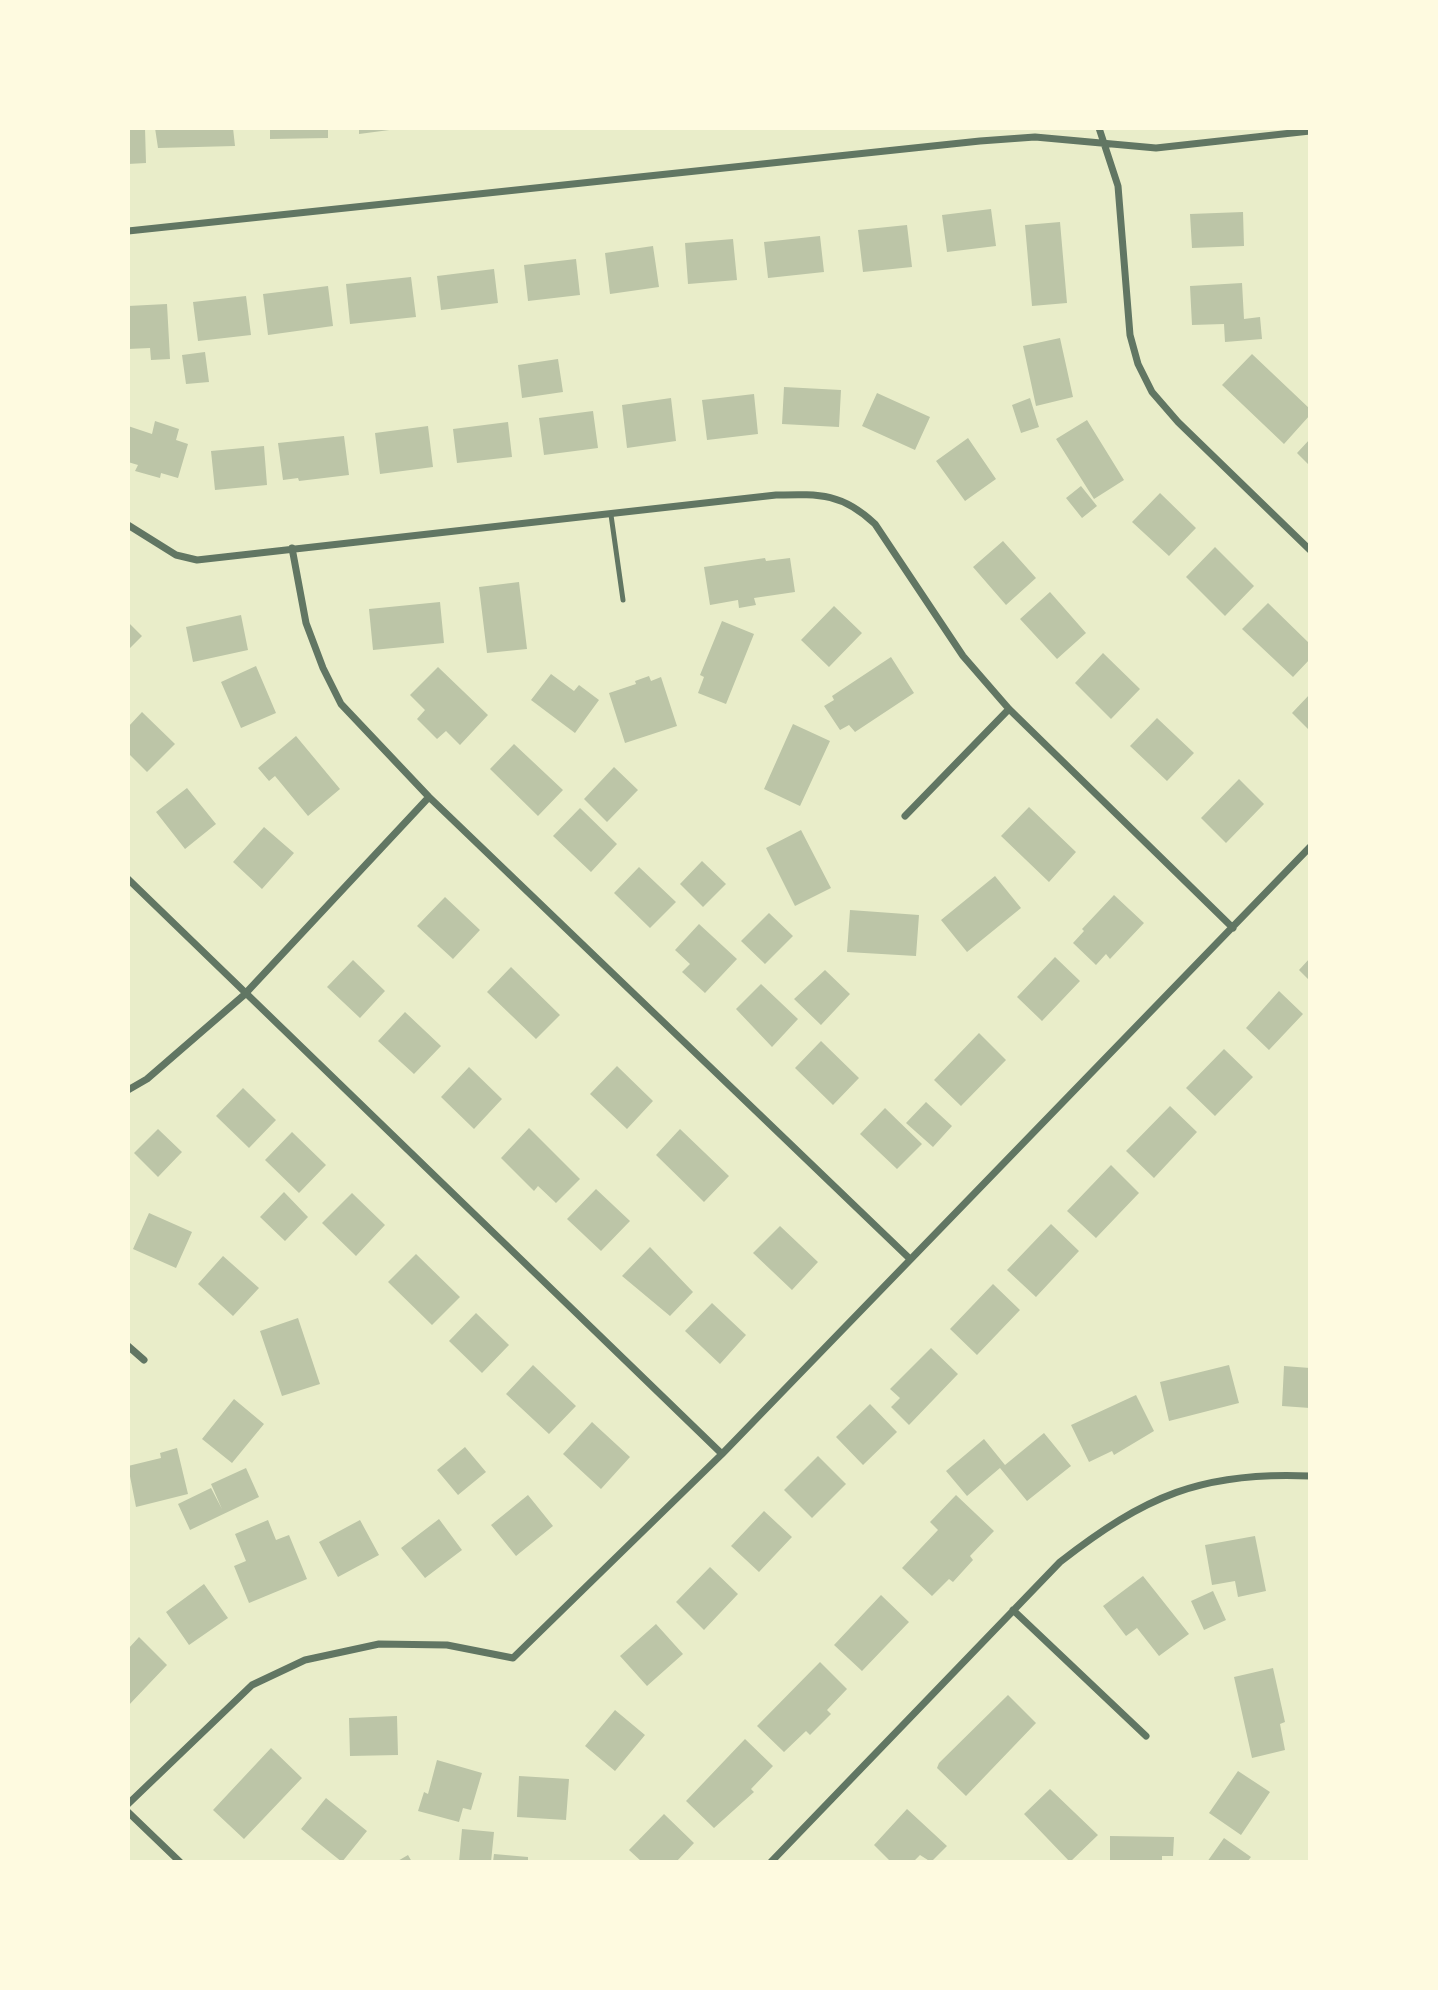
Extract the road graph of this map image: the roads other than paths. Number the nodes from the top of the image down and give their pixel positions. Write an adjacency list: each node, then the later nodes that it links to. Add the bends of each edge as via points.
1 (1099, 128): 3 (street)
2 (1310, 131): 3 (street, via 1156,148)
3 (1103, 145): 4 (street, via 1035,137 980,141); 8 (street, via 1118,186 1130,335 1152,392)
4 (128, 231)
5 (611, 515): 7 (street); 9 (lane); 10 (street, via 776,495 832,496 856,506 875,524 963,656)
6 (128, 525): 7 (street, via 177,555 197,560)
7 (292, 548): 11 (street, via 306,623 341,704)
8 (1310, 550)
9 (623, 600)
10 (1009, 709): 12 (street); 15 (street)
11 (429, 797): 16 (street); 18 (street)
12 (905, 816)
13 (1310, 847): 15 (street)
14 (128, 879): 16 (street)
15 (1233, 928): 18 (street)
16 (244, 995): 17 (street, via 147,1079); 21 (street)
17 (128, 1090)
18 (909, 1258): 21 (street)
19 (128, 1346): 20 (street)
20 (145, 1360)
21 (722, 1454): 25 (street, via 513,1658 447,1645 379,1644 305,1660 252,1685)
22 (1310, 1476): 23 (street, via 1229,1477 1139,1507 1060,1562)
23 (1013, 1610): 24 (street); 28 (street)
24 (1146, 1735)
25 (128, 1804)
26 (128, 1812): 27 (street)
27 (180, 1862)
28 (772, 1862)

